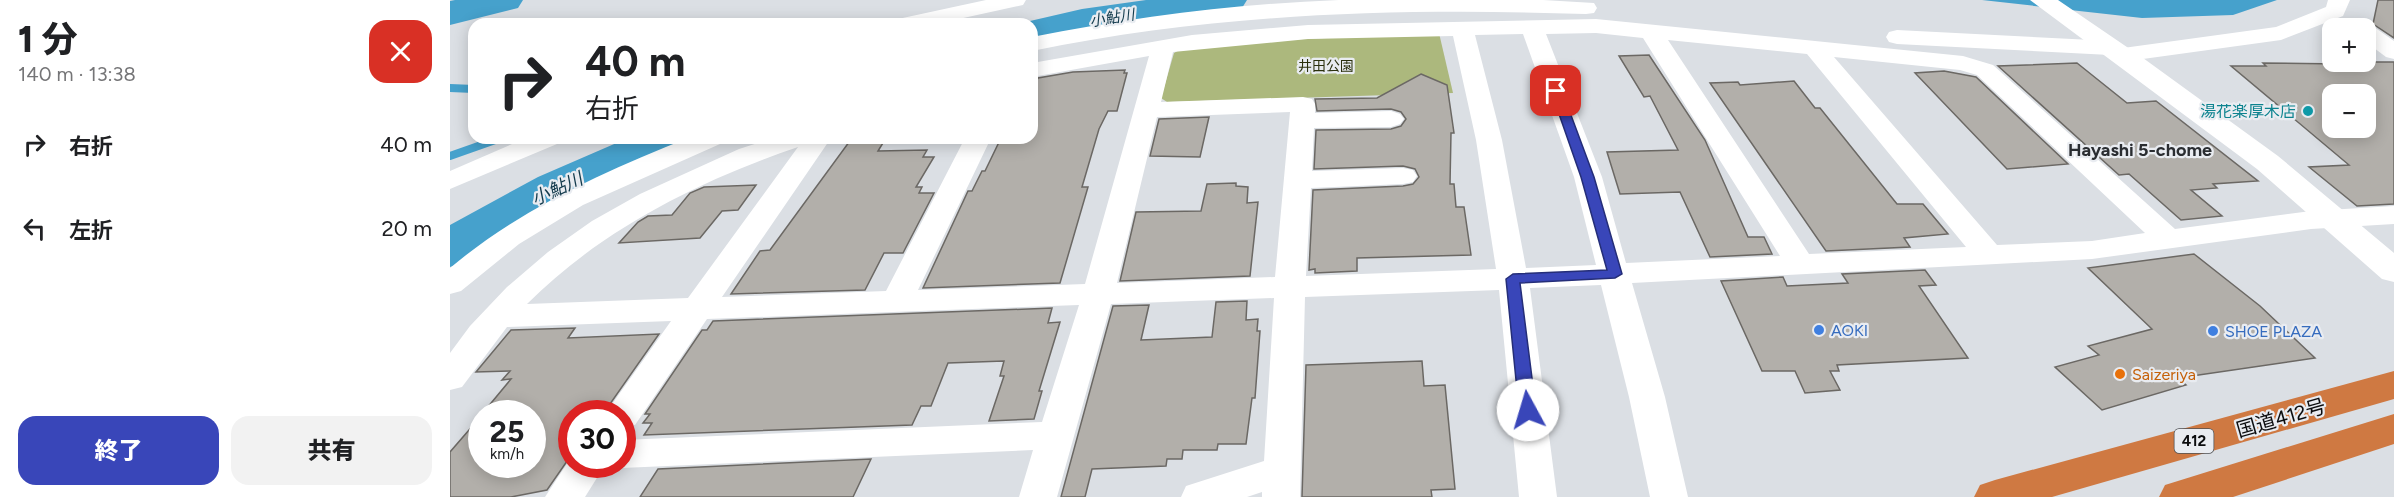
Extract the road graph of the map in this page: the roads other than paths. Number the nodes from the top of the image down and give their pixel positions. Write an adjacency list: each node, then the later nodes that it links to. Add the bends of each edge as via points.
1 (1015, 0): 4 (street)
2 (2042, 0): 12 (street)
3 (2337, 6): 5 (street); 12 (street, via 2281,33)
4 (933, 18)
5 (2350, 18)
6 (1532, 27): 7 (street); 8 (street); 33 (street, via 1588,177)
7 (1462, 28): 13 (street, via 1308,32); 34 (street, via 1489,140)
8 (1650, 30): 10 (street); 31 (street)
9 (2376, 39): 14 (street)
10 (1813, 42): 11 (street, via 1583,7 1399,1 1204,14); 12 (street); 29 (street, via 1963,63 1985,70); 30 (street)
11 (1038, 43)
12 (2108, 45): 28 (street)
13 (1163, 47): 15 (street); 16 (street)
14 (2394, 52)
15 (1038, 69)
16 (1146, 111): 18 (street, via 1304,104); 37 (street)
17 (1391, 119): 18 (street)
18 (1302, 121): 25 (street)
19 (535, 144): 26 (street)
20 (696, 144): 35 (street, via 619,174 535,220)
21 (783, 144): 40 (street, via 658,195 592,234 539,275)
22 (814, 144): 39 (street)
23 (975, 144): 38 (street)
24 (1403, 176): 25 (street)
25 (1299, 180): 36 (street)
26 (450, 182)
27 (2394, 215): 28 (street)
28 (2338, 218): 29 (street); 32 (street)
29 (2168, 239): 30 (street, via 2092,250)
30 (1988, 254): 31 (street)
31 (1800, 264): 33 (street)
32 (2394, 271)
33 (1615, 274): 34 (street); 53 (street)
34 (1513, 279): 36 (street); 52 (street)
35 (450, 285)
36 (1290, 288): 37 (street); 48 (street)
37 (1098, 295): 38 (street); 45 (street)
38 (897, 301): 39 (street)
39 (698, 309): 40 (street); 43 (street)
40 (498, 316): 41 (street, via 467,350)
41 (450, 378)
42 (2394, 385): 54 (highway, 国道412号 / 412)
43 (633, 400)
44 (2394, 429): 55 (highway)
45 (1055, 435): 46 (street); 50 (street)
46 (636, 453)
47 (577, 478): 49 (street)
48 (1282, 484): 51 (street)
49 (564, 497)
50 (1038, 497)
51 (1200, 497)
52 (1538, 497)
53 (1669, 497)
54 (1995, 497)
55 (2180, 497)

